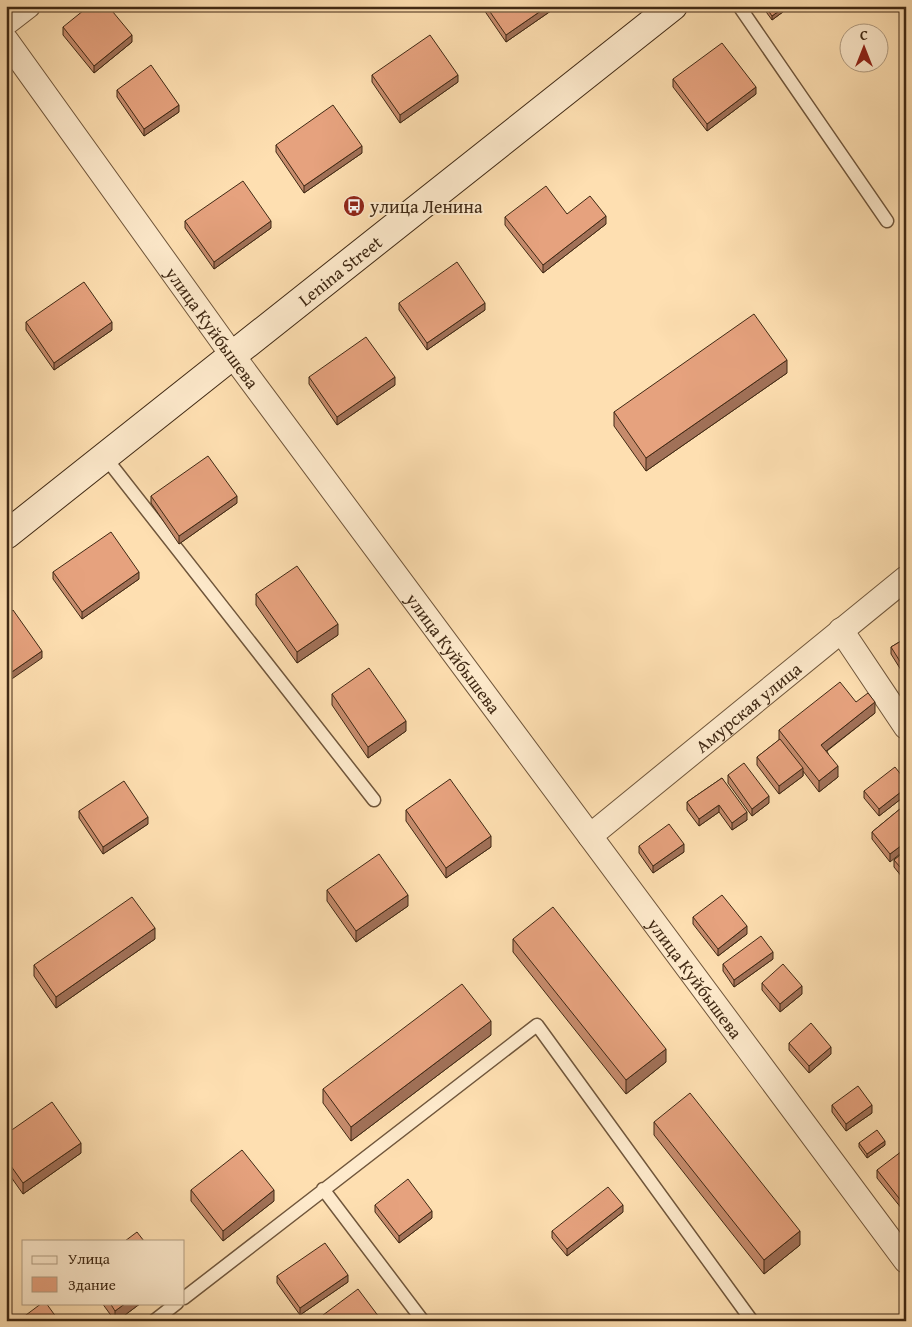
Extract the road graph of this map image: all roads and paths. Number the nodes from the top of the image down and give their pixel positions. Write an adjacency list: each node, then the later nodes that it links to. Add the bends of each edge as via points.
1 (28, 6): 4 (street)
2 (673, 6): 7 (main road, Lenina Street)
3 (739, 6): 6 (lane)
4 (6, 23)
5 (6, 40): 7 (street, улица Куйбышева)
6 (886, 221)
7 (234, 356): 8 (main road, Lenina Street); 14 (street, улица Куйбышева)
8 (105, 457): 9 (main road, Lenina Street); 13 (lane)
9 (6, 535)
10 (906, 578): 11 (street, Амурская улица)
11 (841, 630): 12 (street); 14 (street, Амурская улица)
12 (906, 727)
13 (374, 800)
14 (590, 836): 16 (street, улица Куйбышева)
15 (323, 1189): 17 (lane); 20 (lane); 21 (lane, via 537,1025)
16 (906, 1261)
17 (185, 1297)
18 (176, 1304): 19 (lane)
19 (154, 1321)
20 (423, 1321)
21 (752, 1321)

